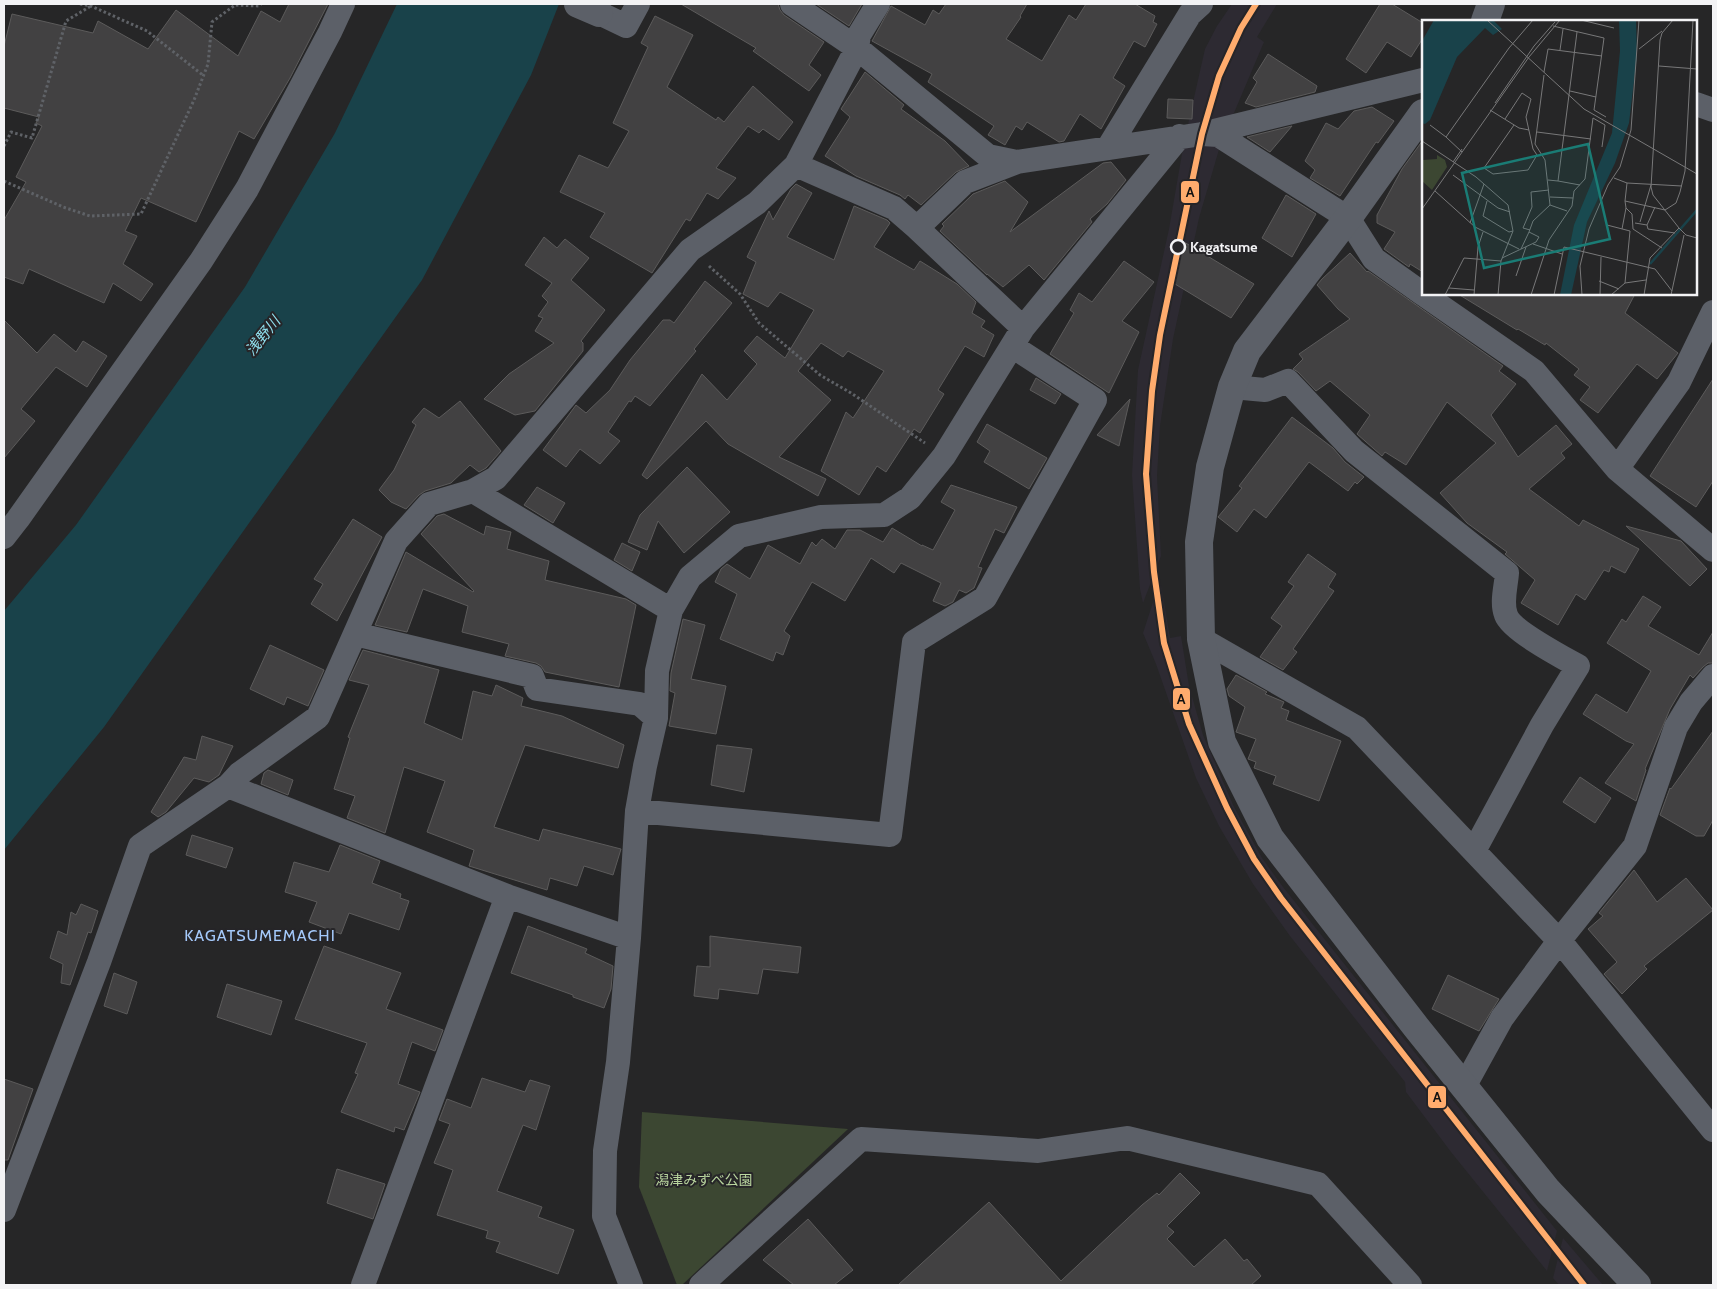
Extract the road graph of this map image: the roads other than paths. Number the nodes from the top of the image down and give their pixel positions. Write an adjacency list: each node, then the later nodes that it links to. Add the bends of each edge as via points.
1 (343, 4): 27 (street, via 247,189 201,261)
2 (638, 4): 7 (street, via 626,26)
3 (792, 4): 9 (street)
4 (878, 4): 9 (street, via 859,35)
5 (1201, 4): 15 (street, via 1190,14)
6 (1491, 4): 8 (street)
7 (588, 8)
8 (1485, 20)
9 (857, 48): 16 (street, via 988,156); 17 (street)
10 (1422, 80): 14 (street)
11 (1697, 104): 12 (street)
12 (1713, 110)
13 (1422, 114): 18 (street)
14 (1191, 135): 15 (street); 18 (street, via 1218,135); 23 (street)
15 (1108, 148): 16 (street)
16 (1017, 162): 19 (street, via 964,182)
17 (796, 164): 19 (street, via 894,208); 26 (street, via 757,203 690,250 496,478)
18 (1348, 218): 20 (street, via 1374,259); 24 (street, via 1247,351)
19 (917, 228): 23 (street)
20 (1422, 293)
21 (1424, 295): 25 (street, via 1534,371)
22 (1713, 312): 25 (street, via 1679,382)
23 (1018, 337): 29 (street, via 944,456 910,498 884,515 821,518 739,536 690,578); 35 (street, via 1095,400 985,598 914,642 890,835)
24 (1232, 387): 31 (street, via 1210,467 1199,542); 36 (street, via 1265,390 1288,381 1354,451 1507,573 1503,603 1506,617 1518,629 1578,666)
25 (1617, 469): 28 (street)
26 (473, 491): 29 (street); 30 (street, via 429,504 396,541)
27 (4, 537)
28 (1713, 550)
29 (671, 610): 33 (street, via 657,671)
30 (355, 634): 33 (street, via 532,676 537,690 640,704); 34 (street, via 318,717 239,774)
31 (1201, 638): 36 (street, via 1357,728); 40 (street, via 1222,742 1270,838)
32 (1713, 676): 39 (street, via 1691,702 1676,727 1635,846)
33 (656, 718): 35 (street)
34 (228, 786): 37 (street); 42 (street, via 140,846)
35 (637, 812): 38 (street)
36 (1474, 851): 39 (street)
37 (507, 896): 38 (street); 43 (street)
38 (629, 938): 44 (street, via 618,1062 605,1151 604,1216)
39 (1559, 941): 40 (street, via 1502,1018); 41 (street)
40 (1464, 1087): 47 (street, via 1548,1191)
41 (1713, 1130)
42 (4, 1210)
43 (363, 1285)
44 (631, 1285)
45 (701, 1285): 46 (street, via 861,1139 1038,1151 1127,1138 1318,1184)
46 (1410, 1285)
47 (1637, 1285)

